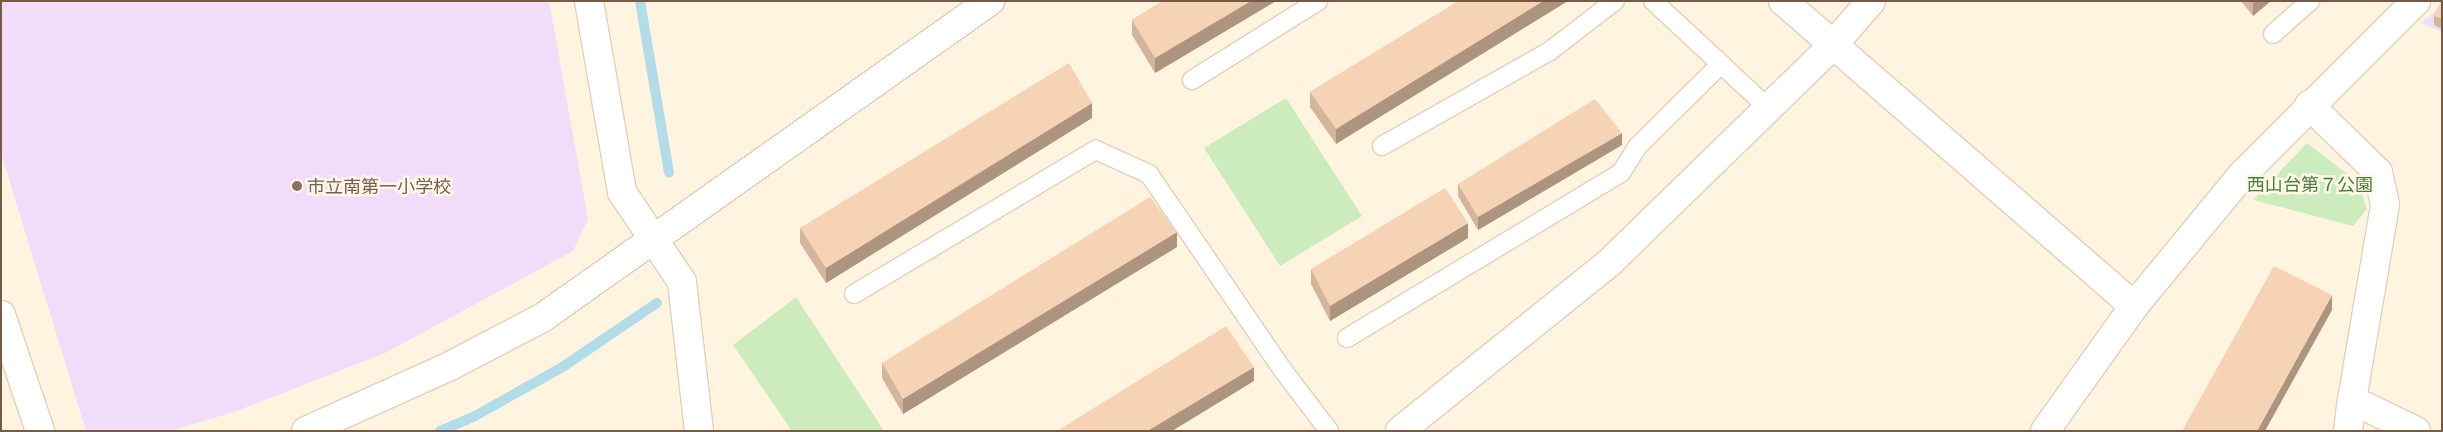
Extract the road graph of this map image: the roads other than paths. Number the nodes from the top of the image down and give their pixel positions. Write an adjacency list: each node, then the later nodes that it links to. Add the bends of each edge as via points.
1 (590, 1): 17 (street, via 622,192)
2 (990, 1): 17 (street)
3 (1318, 1): 13 (lane)
4 (1615, 1): 16 (lane, via 1550,52)
5 (1653, 1): 12 (lane)
6 (1783, 1): 11 (street)
7 (1872, 1): 11 (street)
8 (2310, 1): 10 (lane)
9 (2416, 1): 14 (street)
10 (2272, 34)
11 (1833, 45): 15 (street); 19 (street)
12 (1721, 64): 15 (lane); 21 (lane, via 1637,147 1621,173)
13 (1192, 80)
14 (2309, 105): 19 (street, via 2243,174); 22 (street, via 2378,172 2385,205)
15 (1768, 108): 27 (street, via 1610,262)
16 (1382, 146)
17 (656, 239): 24 (street, via 542,318 452,365); 25 (street, via 682,282)
18 (854, 294): 26 (lane, via 1096,150 1149,174 1282,369)
19 (2134, 306): 28 (street)
20 (1, 315): 23 (street)
21 (1347, 338)
22 (2352, 400): 29 (street); 30 (street)
23 (40, 431)
24 (306, 431)
25 (698, 431)
26 (1329, 431)
27 (1400, 431)
28 (2044, 431)
29 (2348, 431)
30 (2416, 431)

